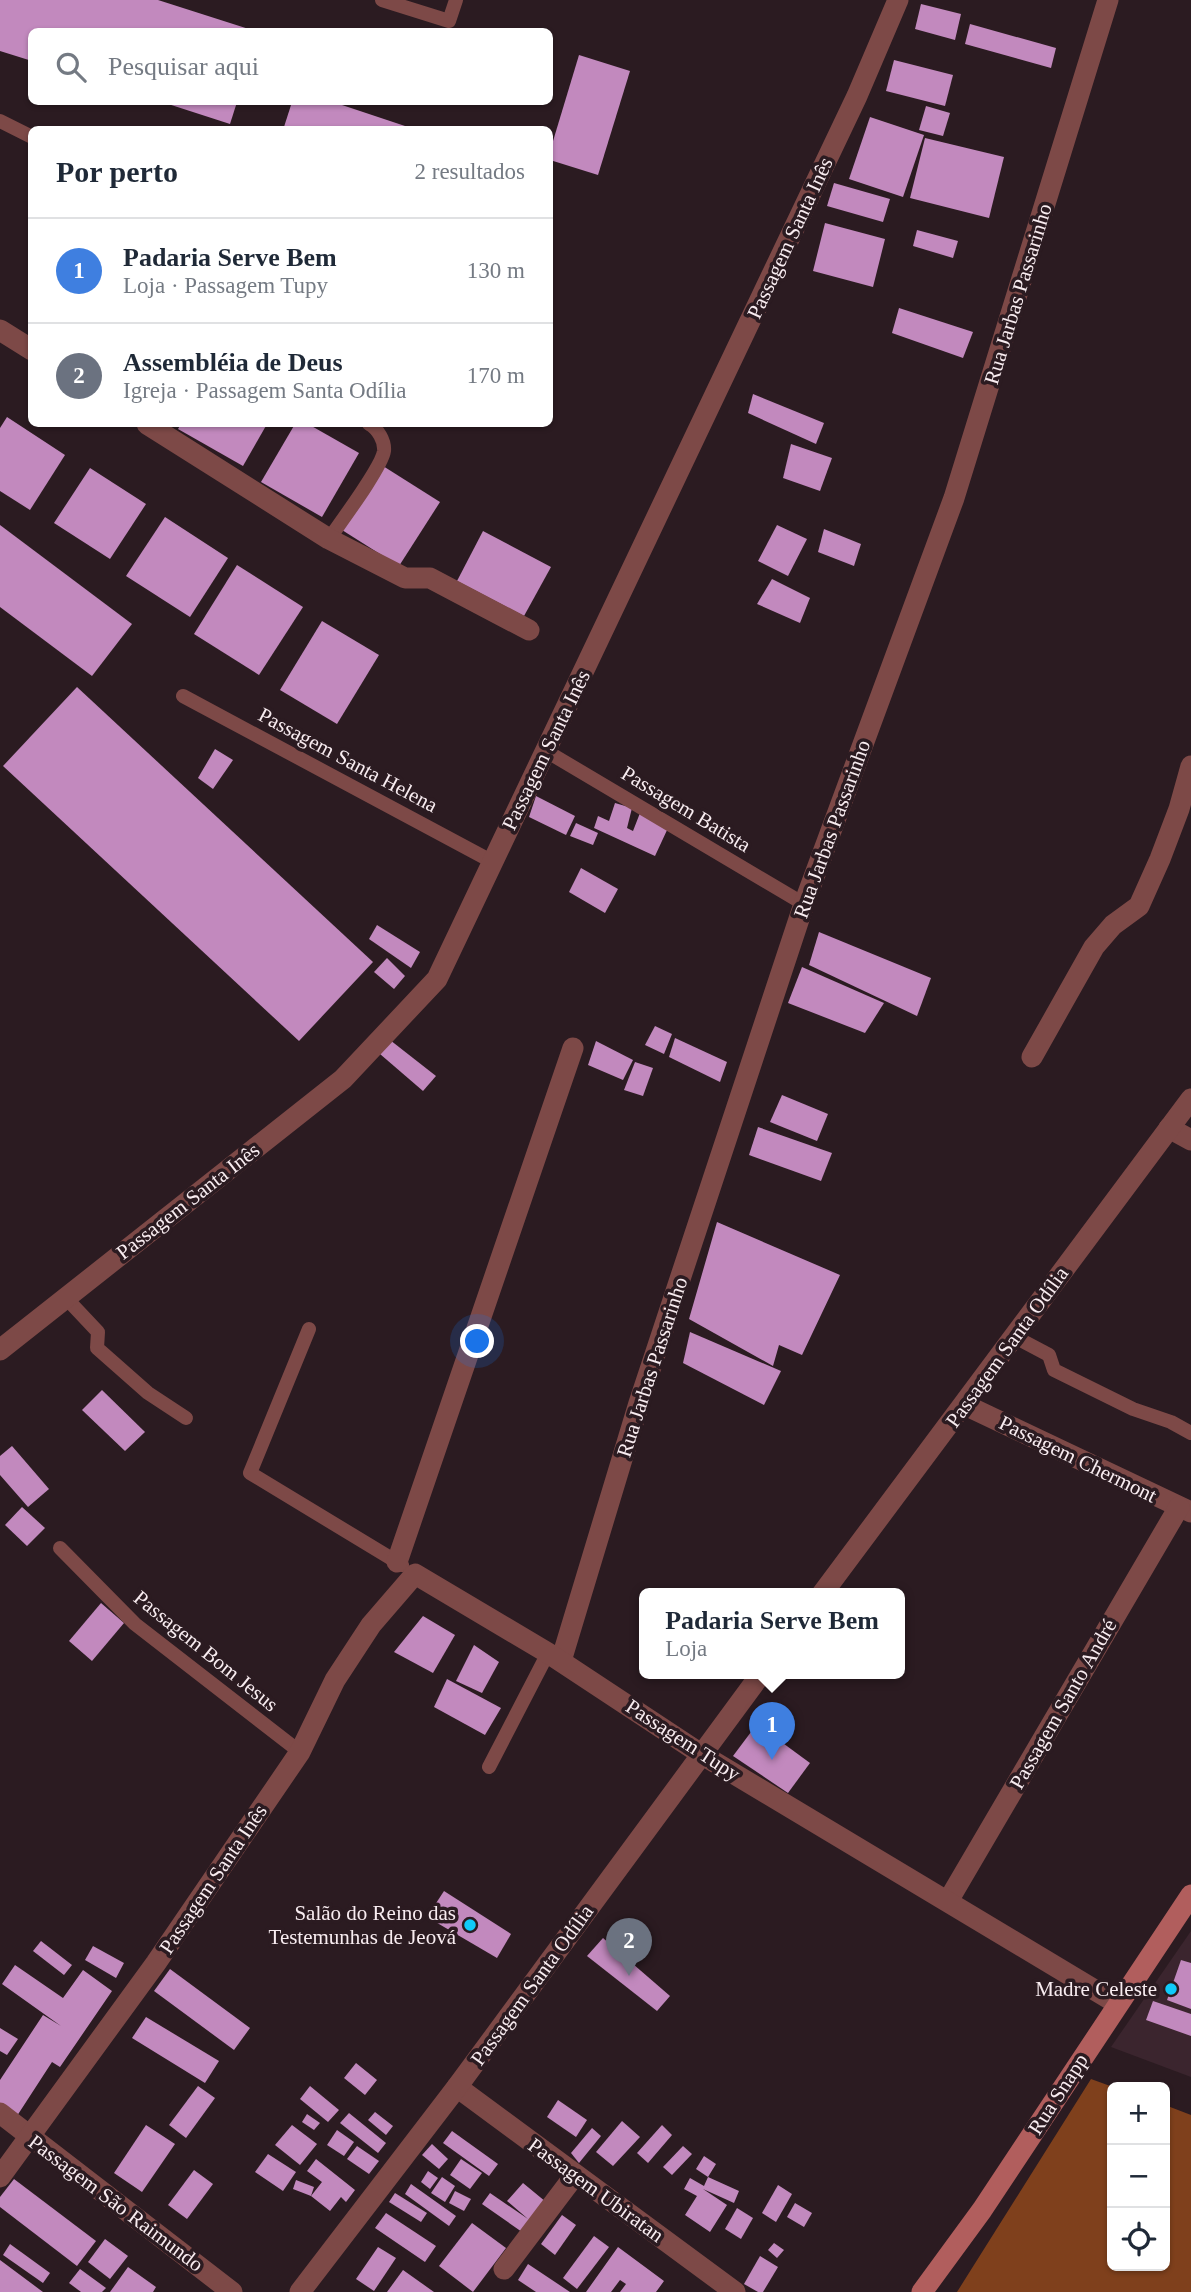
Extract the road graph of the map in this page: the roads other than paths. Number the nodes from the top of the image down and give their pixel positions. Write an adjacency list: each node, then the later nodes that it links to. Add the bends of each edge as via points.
1 (382, 0): 2 (lane, via 449,21)
2 (456, 0)
3 (898, 0): 14 (street, Passagem Santa Inês, via 858,96)
4 (1108, 0): 17 (street, Rua Jarbas Passarinho, via 954,498)
5 (0, 121): 6 (lane)
6 (28, 135)
7 (0, 330): 8 (street)
8 (28, 348)
9 (158, 427): 11 (street)
10 (372, 427): 11 (lane, via 383,440 384,453)
11 (329, 539): 12 (street, via 405,578 430,578)
12 (529, 630)
13 (183, 695): 16 (lane, Passagem Santa Helena)
14 (546, 751): 16 (street, Passagem Santa Inês); 17 (lane, Passagem Batista)
15 (1191, 766): 19 (street, via 1179,809 1139,905 1094,947)
16 (493, 862): 23 (street, Passagem Santa Inês, via 437,979 343,1079)
17 (804, 904): 35 (street, Rua Jarbas Passarinho)
18 (573, 1048): 32 (street)
19 (1032, 1057)
20 (1191, 1099): 21 (street, Passagem Santa Odília)
21 (1169, 1128): 22 (street); 25 (street, Passagem Santa Odília)
22 (1191, 1140)
23 (66, 1298): 26 (street, Passagem Santa Inês); 28 (lane, via 98,1332 97,1348 148,1393)
24 (309, 1329): 32 (lane, Passagem Tupy, via 250,1473)
25 (1015, 1336): 27 (street, Passagem Santa Odília); 29 (lane, via 1049,1355 1054,1370)
26 (0, 1350)
27 (965, 1405): 30 (street, Passagem Chermont); 34 (street, Passagem Santa Odília)
28 (186, 1418)
29 (1191, 1433)
30 (1185, 1510): 41 (street, Passagem Santo André)
31 (60, 1548): 37 (lane, Passagem Bom Jesus, via 135,1624)
32 (397, 1562): 33 (lane, Passagem Tupy)
33 (415, 1574): 35 (street, Passagem Tupy); 37 (street, Passagem Santa Inês, via 364,1636 335,1681)
34 (827, 1588)
35 (554, 1657): 38 (street, Passagem Tupy); 39 (lane)
36 (757, 1679): 38 (street, Passagem Santa Odília)
37 (300, 1752): 45 (street, Passagem Santa Inês)
38 (701, 1754): 41 (street, Passagem Tupy); 43 (street, Passagem Santa Odília)
39 (489, 1767)
40 (1191, 1895): 42 (main road, Rua Snapp)
41 (948, 1901): 42 (street, Passagem Tupy)
42 (1118, 2004): 52 (main road, Rua Snapp)
43 (457, 2087): 46 (street, Passagem Ubiratan); 50 (street, Passagem Santa Odília)
44 (0, 2113): 45 (street, Passagem São Raimundo)
45 (30, 2137): 47 (street, Passagem Santa Inês); 49 (street, Passagem São Raimundo)
46 (575, 2175): 48 (street); 51 (street, Passagem Ubiratan)
47 (0, 2177)
48 (504, 2269)
49 (232, 2292)
50 (300, 2292)
51 (735, 2292)
52 (922, 2292)

